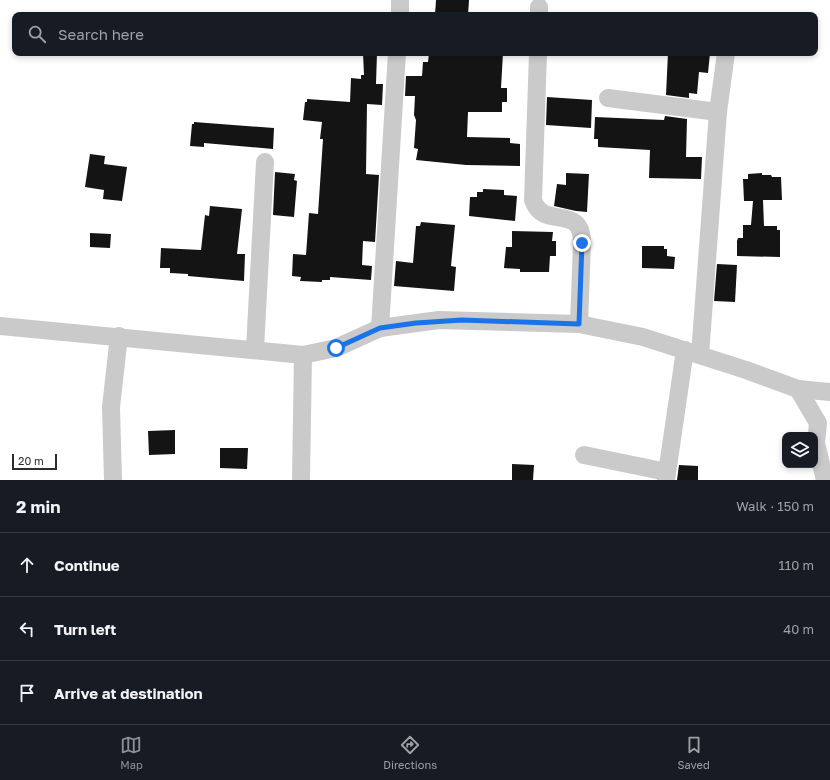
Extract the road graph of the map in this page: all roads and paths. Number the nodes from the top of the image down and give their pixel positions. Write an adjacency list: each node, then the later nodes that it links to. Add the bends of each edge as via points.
1 (400, 0): 2 (street)
2 (400, 12)
3 (397, 56): 11 (street)
4 (538, 56): 9 (street, via 532,200 537,209 544,214 571,219 579,225 582,243)
5 (726, 56): 7 (street)
6 (608, 98): 7 (street)
7 (718, 112): 14 (street)
8 (265, 162): 13 (street)
9 (579, 324): 11 (street, via 439,320); 14 (street, via 643,337)
10 (0, 326): 12 (street)
11 (380, 328): 15 (street, via 336,348)
12 (118, 336): 13 (street); 20 (street, via 111,407)
13 (255, 349): 15 (street)
14 (693, 352): 16 (street); 19 (street)
15 (303, 355): 21 (street)
16 (798, 389): 17 (street); 22 (street, via 818,423 816,443)
17 (830, 392)
18 (584, 455): 19 (street)
19 (666, 476)
20 (113, 480)
21 (301, 480)
22 (825, 480)

